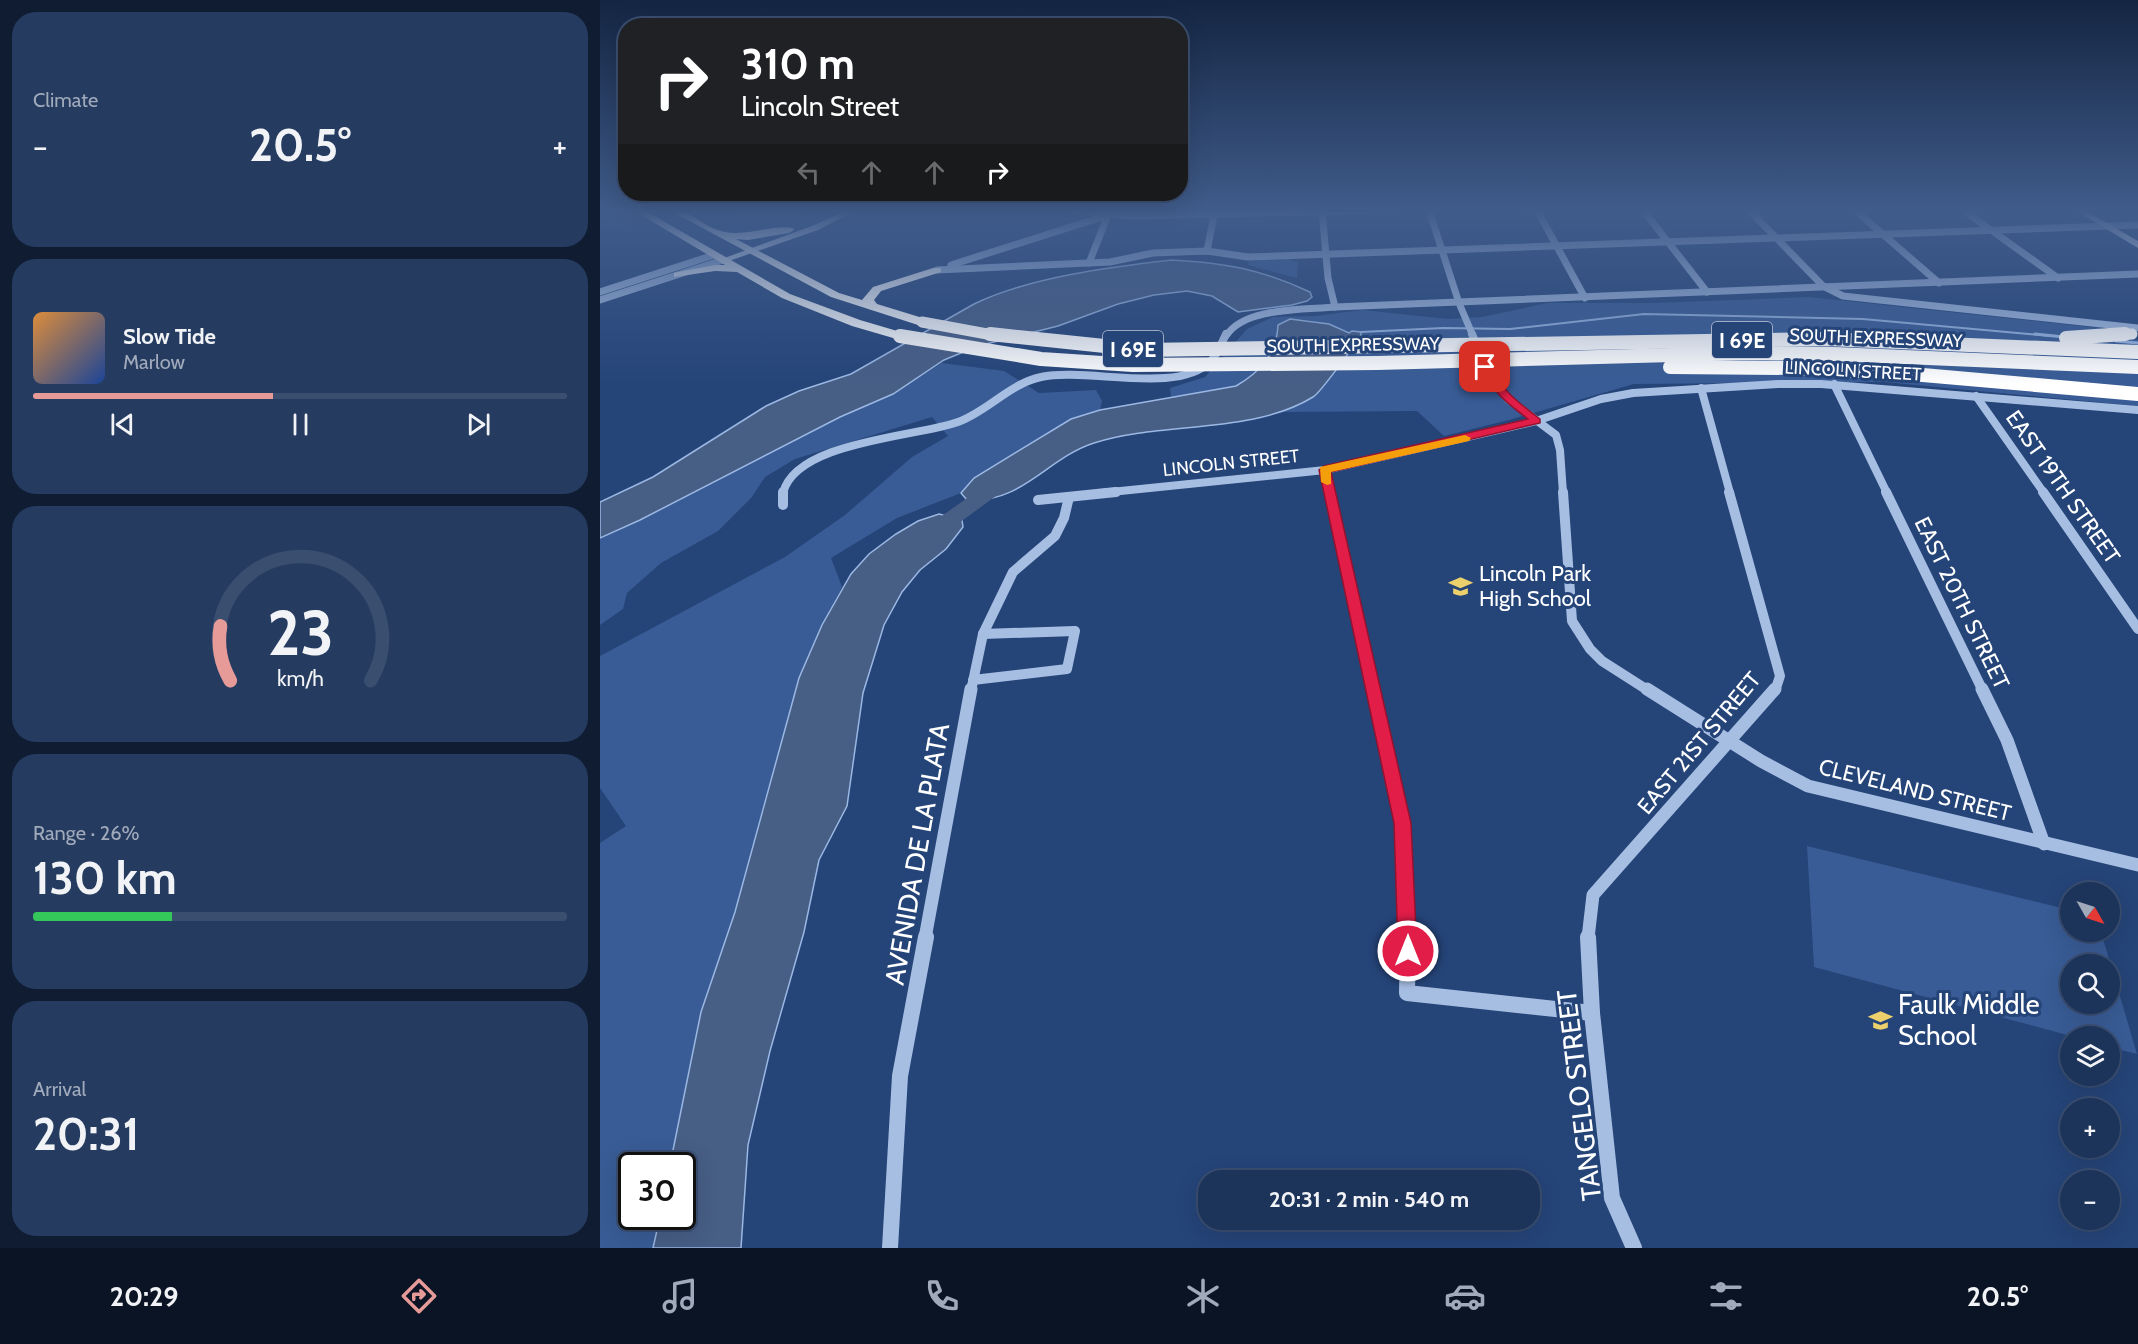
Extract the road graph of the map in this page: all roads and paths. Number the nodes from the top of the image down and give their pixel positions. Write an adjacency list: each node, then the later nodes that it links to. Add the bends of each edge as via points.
1 (671, 268): 23 (street)
2 (693, 268): 19 (street)
3 (714, 268): 19 (highway)
4 (718, 268): 16 (highway)
5 (736, 268): 16 (highway, SOUTH EXPRESSWAY / I 69E)
6 (782, 268): 29 (highway, SOUTH EXPRESSWAY / I 69E, via 836,296)
7 (942, 268): 17 (street)
8 (975, 268): 17 (street)
9 (1328, 268): 28 (street)
10 (1448, 268): 27 (street, CLEVELAND STREET)
11 (1568, 268): 25 (street)
12 (1689, 268): 24 (street)
13 (1806, 268): 22 (street)
14 (1922, 268): 21 (street)
15 (2044, 268): 20 (street)
16 (739, 270): 33 (highway, SOUTH EXPRESSWAY / I 69E, bridge, via 818,310 900,336 988,352 1102,364)
17 (937, 270): 29 (highway, via 877,289 868,300)
18 (2138, 274): 20 (street)
19 (678, 275): 26 (street)
20 (2058, 278): 21 (street)
21 (1939, 283): 22 (street)
22 (1823, 286): 24 (street); 30 (street, via 1843,296)
23 (600, 292)
24 (1707, 292): 25 (street)
25 (1585, 298): 27 (street)
26 (600, 300)
27 (1459, 303): 28 (street); 40 (street, CLEVELAND STREET, via 1492,382)
28 (1335, 307): 44 (street, via 1242,321 1227,333 1214,358 1183,375 1053,375 1028,381 957,423 860,443 808,465 796,472 783,489)
29 (874, 308): 31 (highway, SOUTH EXPRESSWAY / I 69E, bridge, via 922,322 1009,338 1123,348)
30 (2136, 332): 31 (highway, bridge, via 2082,338 1788,329)
31 (1345, 347): 32 (highway, SOUTH EXPRESSWAY / I 69E, bridge, via 1828,339)
32 (2138, 352)
33 (1377, 363): 34 (highway, SOUTH EXPRESSWAY / I 69E, bridge, via 1747,353); 37 (highway, bridge, via 1795,368)
34 (2138, 367)
35 (1833, 384): 36 (street, LINCOLN STREET); 38 (street, LINCOLN STREET); 49 (street, EAST 20TH STREET, via 2007,740)
36 (1701, 388): 40 (street, LINCOLN STREET, via 1601,399); 48 (street, EAST 21ST STREET, via 1780,676 1774,693)
37 (2138, 394)
38 (1976, 396): 39 (street, LINCOLN STREET); 45 (street, EAST 19TH STREET)
39 (2138, 410)
40 (1536, 421): 41 (street, LINCOLN STREET); 48 (street, CLEVELAND STREET, via 1556,435 1560,450 1572,621 1602,661)
41 (1324, 470): 42 (street, LINCOLN STREET); 52 (street, via 1402,823 1407,993)
42 (1069, 497): 43 (street, LINCOLN STREET); 46 (street, AVENIDA DE LA PLATA, via 1056,536 1013,572)
43 (1038, 500)
44 (783, 505)
45 (2138, 629)
46 (983, 634): 47 (street, AVENIDA DE LA PLATA); 47 (street, via 1076,631 1068,669)
47 (973, 680): 53 (street, AVENIDA DE LA PLATA, via 900,1076)
48 (1728, 741): 49 (street, CLEVELAND STREET, via 1818,790); 51 (street, EAST 21ST STREET, via 1593,895)
49 (2044, 844): 50 (street, CLEVELAND STREET)
50 (2138, 865)
51 (1588, 933): 52 (street, TANGELO STREET)
52 (1592, 1013): 54 (street, TANGELO STREET, via 1612,1198)
53 (890, 1248)
54 (1634, 1248)

